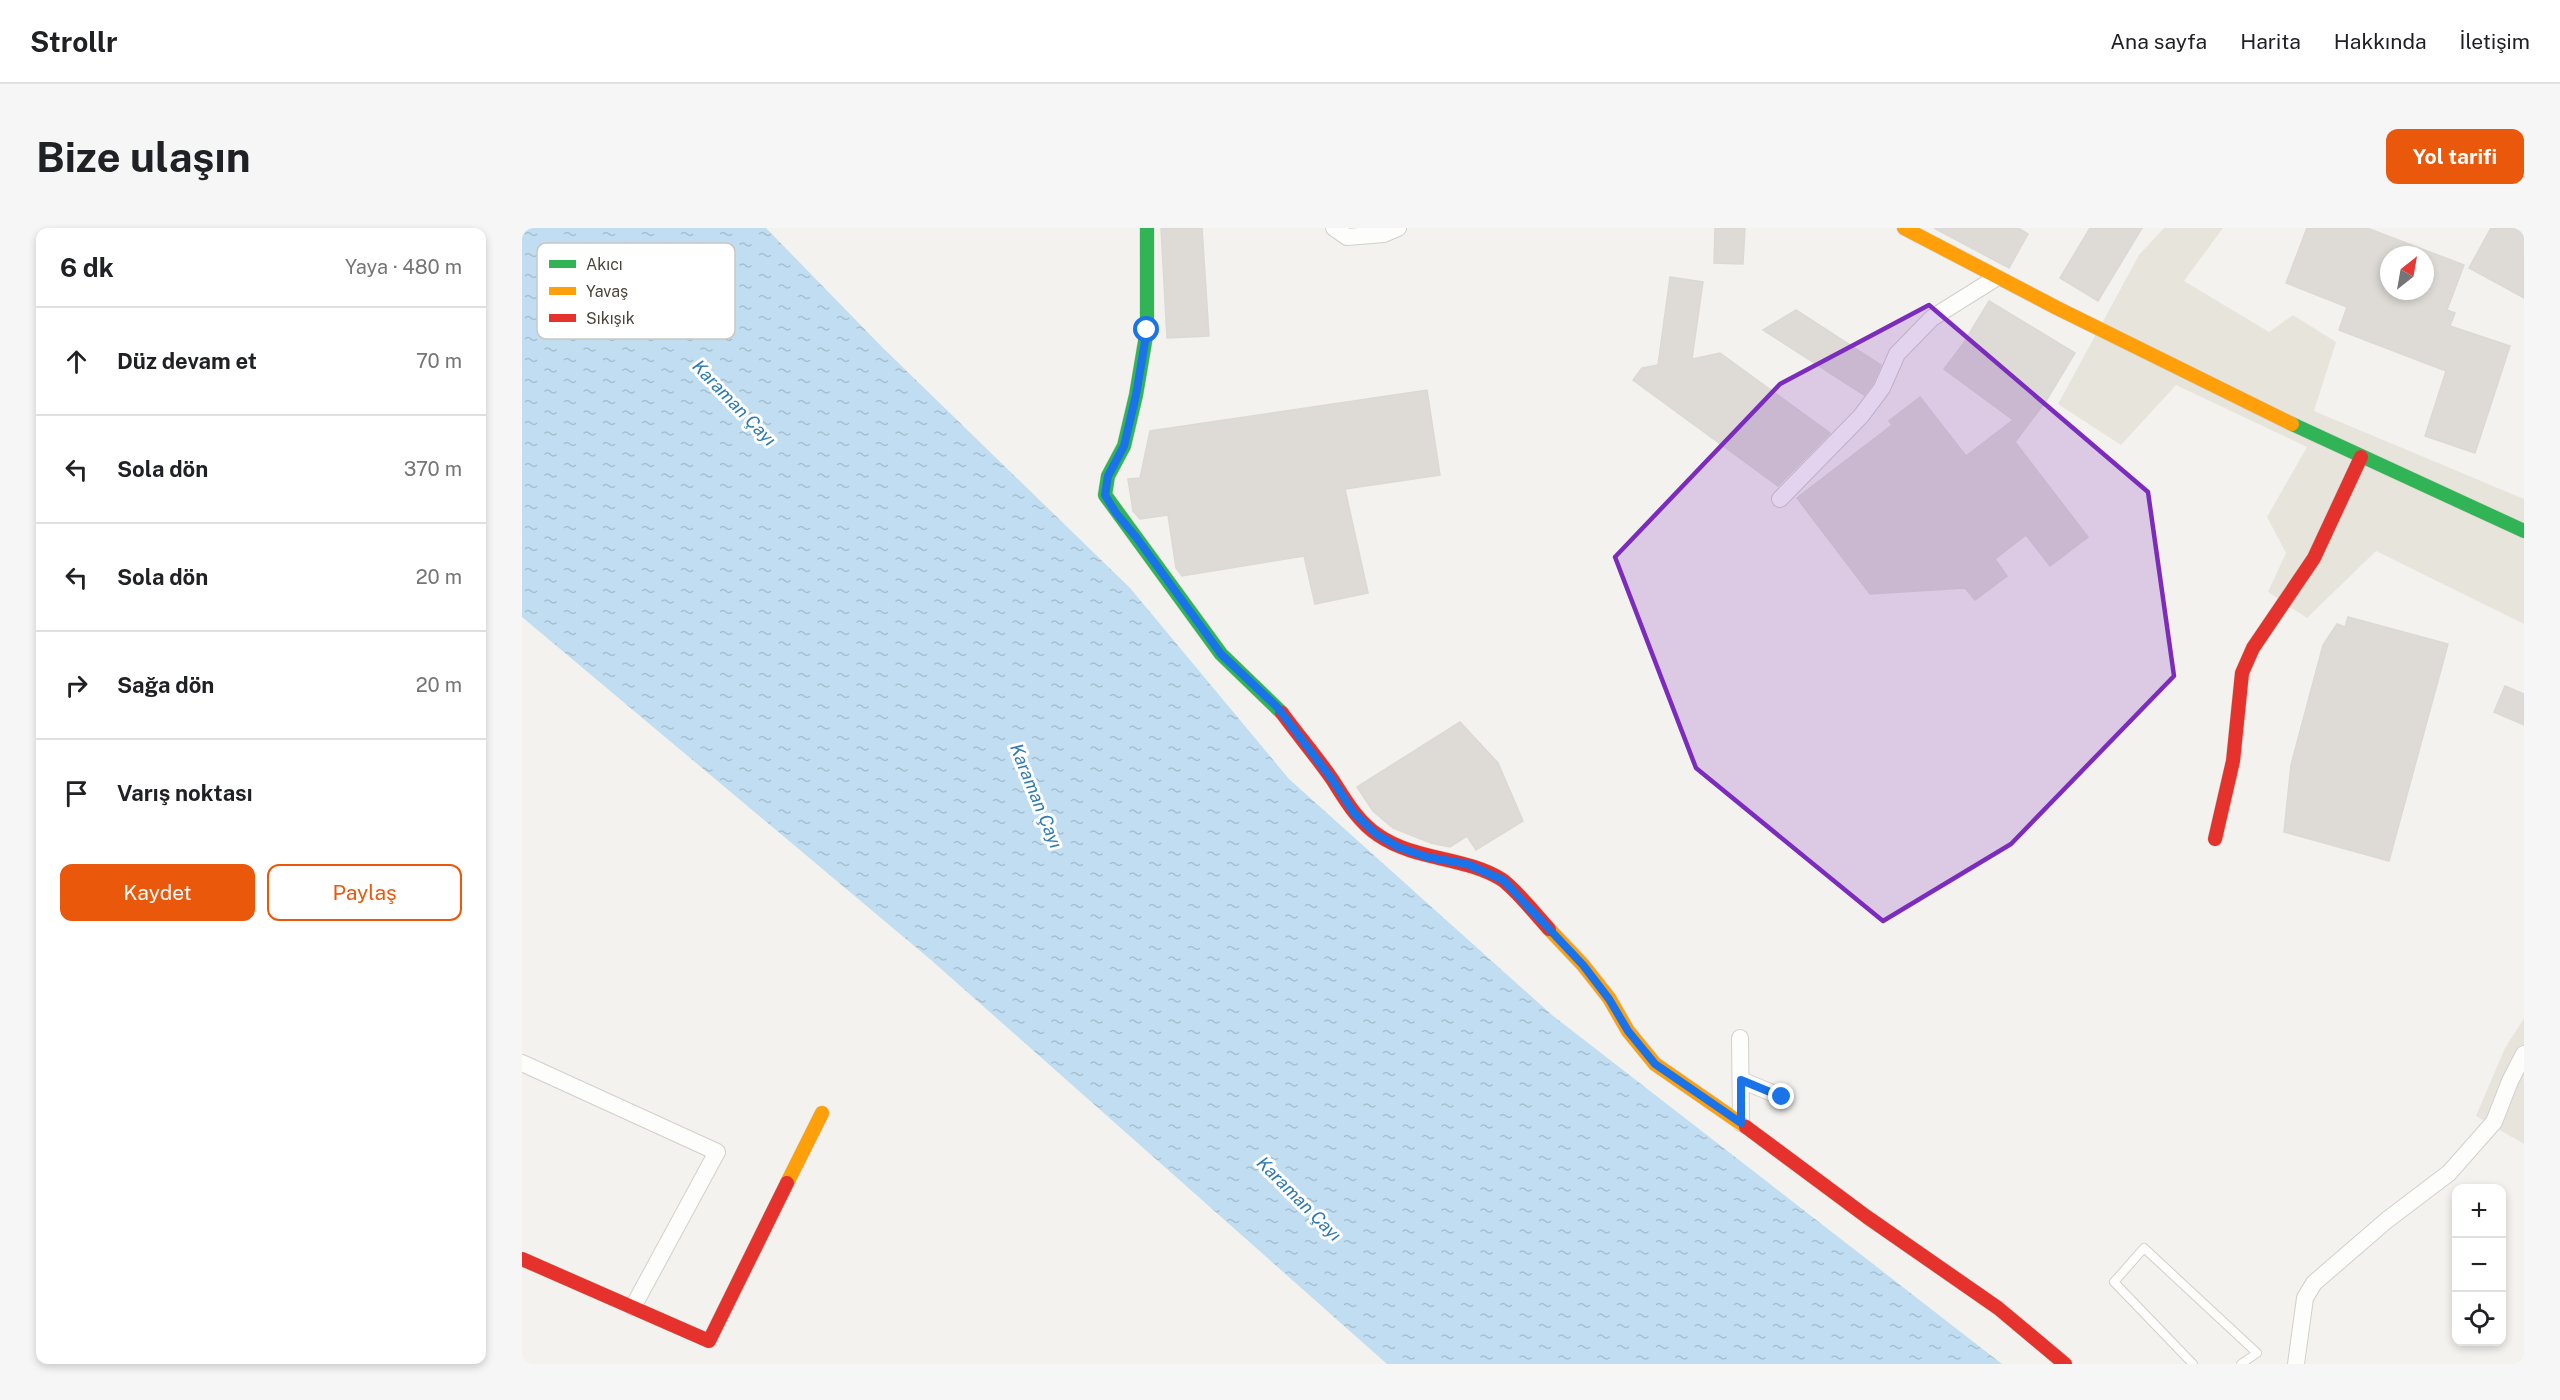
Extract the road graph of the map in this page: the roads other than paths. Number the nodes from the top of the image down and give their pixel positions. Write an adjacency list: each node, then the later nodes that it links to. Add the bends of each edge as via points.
1 (1147, 228): 16 (street, via 1147,330 1124,446 1108,476 1105,495 1116,513 1221,654 1277,707 1361,820 1398,847 1467,864 1503,880 1583,965 1655,1064)
2 (1334, 228): 3 (street, via 1347,237 1384,234)
3 (1398, 228)
4 (1904, 228): 5 (street)
5 (1996, 278): 6 (street); 7 (street, via 1932,318 1897,354 1882,388 1861,416)
6 (2361, 457): 8 (street); 9 (street, via 2314,558 2253,648 2242,673 2233,761)
7 (1780, 499)
8 (2524, 531)
9 (2215, 839)
10 (1740, 1038): 13 (street)
11 (2524, 1054): 22 (street, via 2494,1122 2450,1173 2387,1220 2314,1283 2305,1298)
12 (522, 1063): 18 (street, via 717,1152)
13 (1741, 1080): 14 (street); 16 (street)
14 (1782, 1097)
15 (822, 1113): 18 (street, via 709,1341)
16 (1741, 1123): 19 (street, via 1998,1308)
17 (522, 1259): 18 (street)
18 (633, 1307)
19 (2065, 1364)
20 (2193, 1364): 21 (lane, via 2114,1282 2144,1248 2257,1353)
21 (2241, 1364)
22 (2296, 1364)

